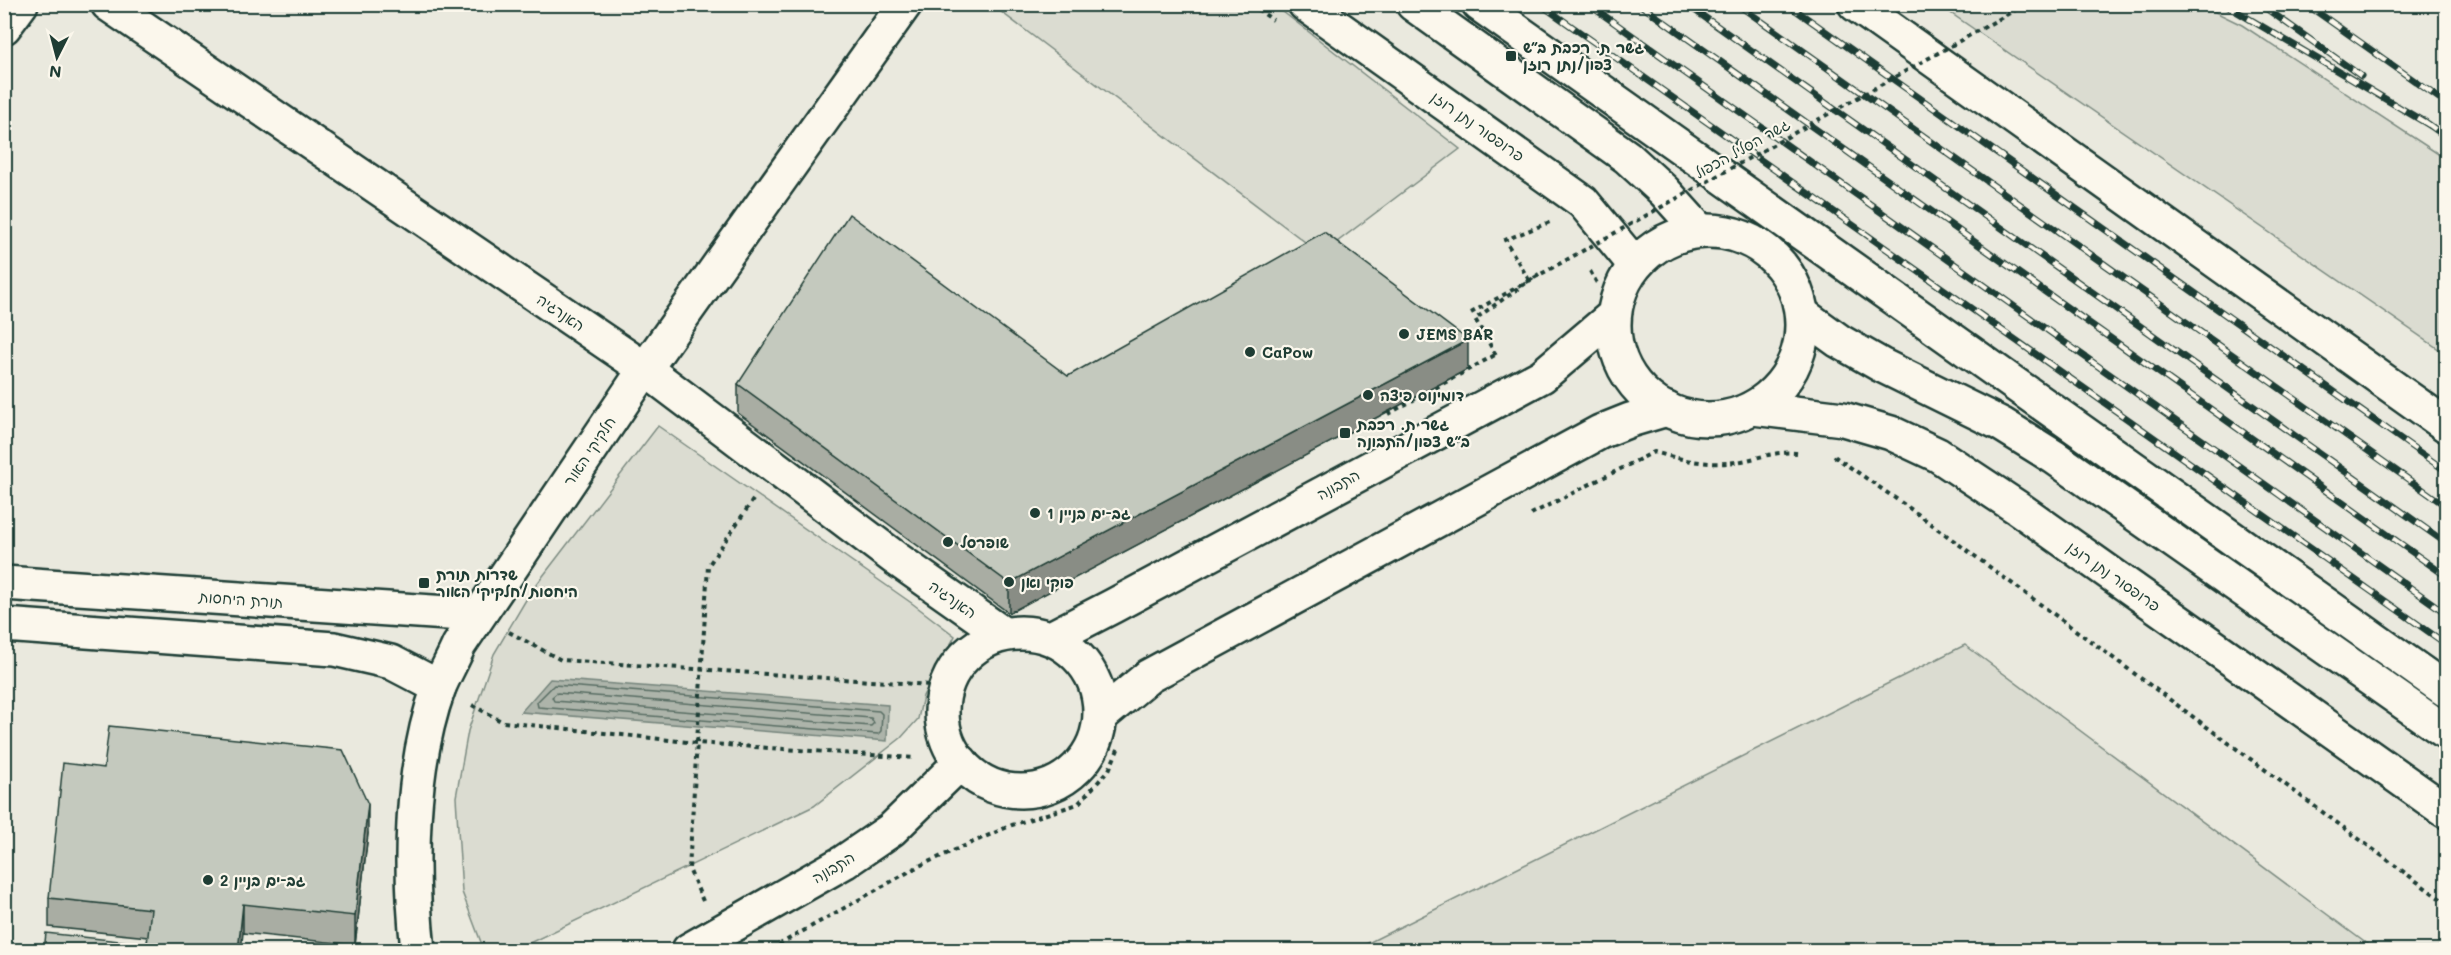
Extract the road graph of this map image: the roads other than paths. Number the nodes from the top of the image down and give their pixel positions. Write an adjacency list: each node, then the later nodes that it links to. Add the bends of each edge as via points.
1 (21, 4): 8 (street)
2 (108, 4): 13 (street, האנרגיה)
3 (905, 4): 13 (street, חלקיקי האור)
4 (1305, 4): 10 (street, פרופסור נתן רוזן, via 1583,202)
5 (1413, 4): 9 (street, via 1627,156)
6 (1479, 4): 23 (street)
7 (1855, 4): 16 (street)
8 (4, 27)
9 (1700, 231): 10 (street, via 1660,244); 12 (street, via 1729,233 1756,243 1779,262 1795,287)
10 (1635, 266): 11 (street, via 1621,289)
11 (1614, 315): 15 (street, via 1620,359 1644,393); 21 (street, התבונה, via 1542,376)
12 (1803, 315): 14 (street, via 1801,344 1791,370 1775,392); 25 (street, via 1881,365 2001,424 2054,457)
13 (645, 369): 18 (street, חלקיקי האור); 20 (street, האנרגיה, via 895,558)
14 (1753, 408): 15 (street, via 1736,415 1705,419); 27 (street, פרופסור נתן רוזן, via 1843,419 1891,433 1938,455)
15 (1667, 409): 24 (street, via 1600,432 1220,637 1149,676)
16 (2446, 425)
17 (4, 583): 18 (street, תורת היחסות)
18 (477, 615): 22 (street, חלקיקי האור)
19 (4, 625): 22 (street, via 334,648 391,662)
20 (1003, 634): 21 (street, via 1027,632); 26 (street, via 978,644 958,662 945,686 941,712 946,739)
21 (1051, 638): 24 (street, via 1072,650 1089,669 1099,692)
22 (440, 687): 28 (street, חלקיקי האור, via 422,751 414,827)
23 (2446, 690)
24 (1101, 716): 26 (street, via 1091,752 1080,767 1058,783 1032,791 1004,790 979,780)
25 (2446, 732)
26 (961, 762): 29 (street, התבונה, via 891,830 844,862)
27 (2446, 811)
28 (418, 951)
29 (689, 951)

